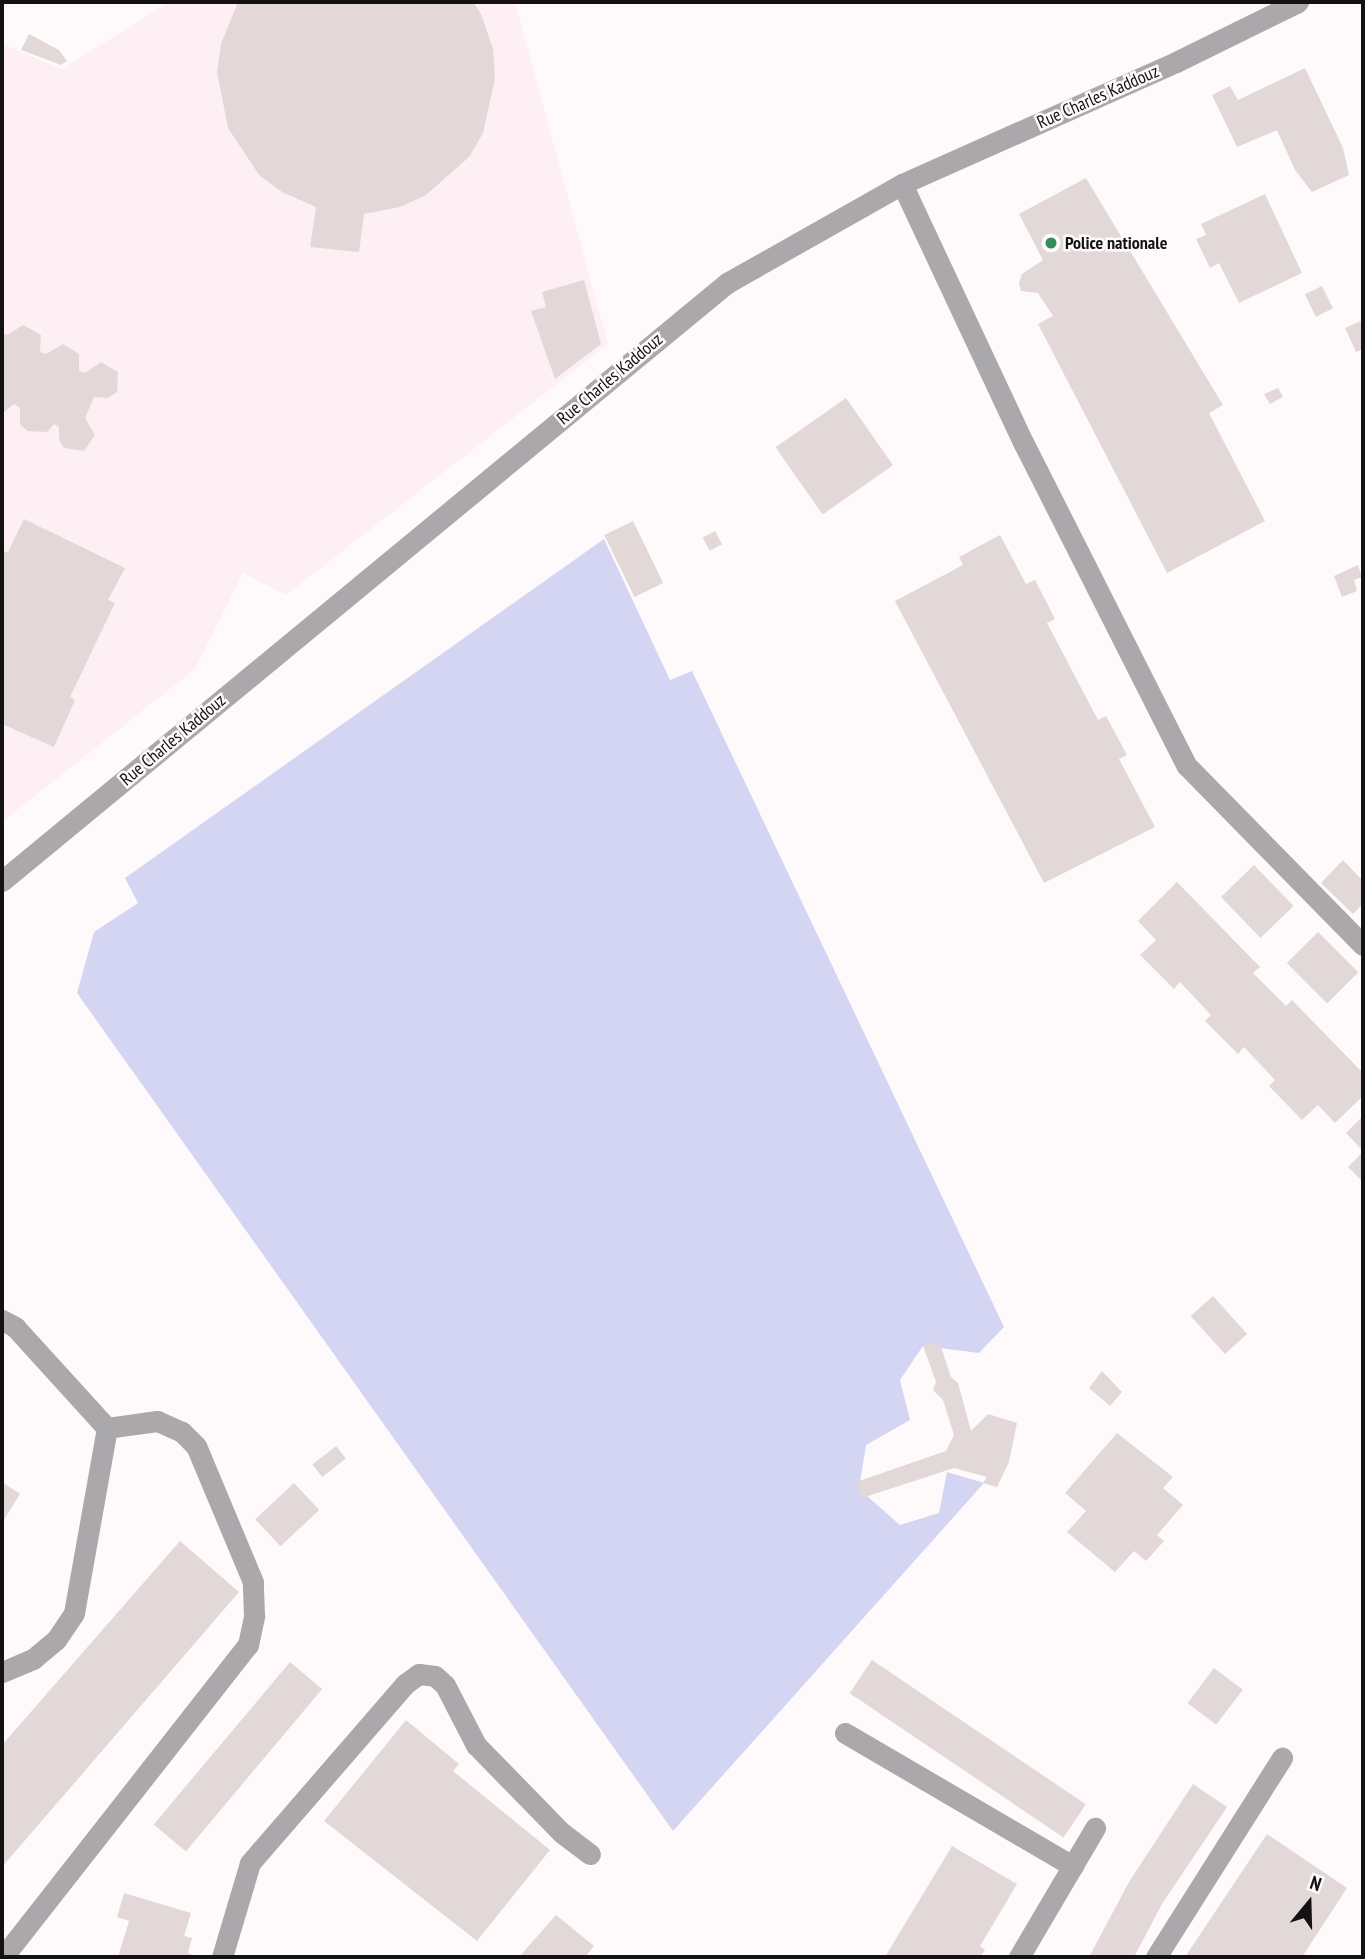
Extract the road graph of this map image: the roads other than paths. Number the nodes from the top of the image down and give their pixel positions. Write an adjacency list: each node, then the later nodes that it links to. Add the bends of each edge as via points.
1 (1298, 2): 2 (street, Rue Charles Kaddouz, via 1176,62)
2 (902, 184): 3 (street, Rue Charles Kaddouz, via 727,283); 4 (street, via 1023,442 1187,766)
3 (2, 881)
4 (1363, 945)
5 (2, 1320): 6 (street, via 15,1328)
6 (107, 1428): 7 (street, via 74,1613 55,1640 33,1659); 13 (street, via 157,1421 183,1432 196,1447 253,1582 252,1626 248,1645)
7 (2, 1672)
8 (845, 1733): 12 (street)
9 (1282, 1758): 16 (street)
10 (1095, 1828): 12 (street)
11 (590, 1854): 14 (street, via 562,1833 476,1745 445,1685 435,1676 419,1674 405,1684 250,1863)
12 (1073, 1866): 15 (street)
13 (3, 1957)
14 (222, 1957)
15 (1019, 1957)
16 (1156, 1957)

